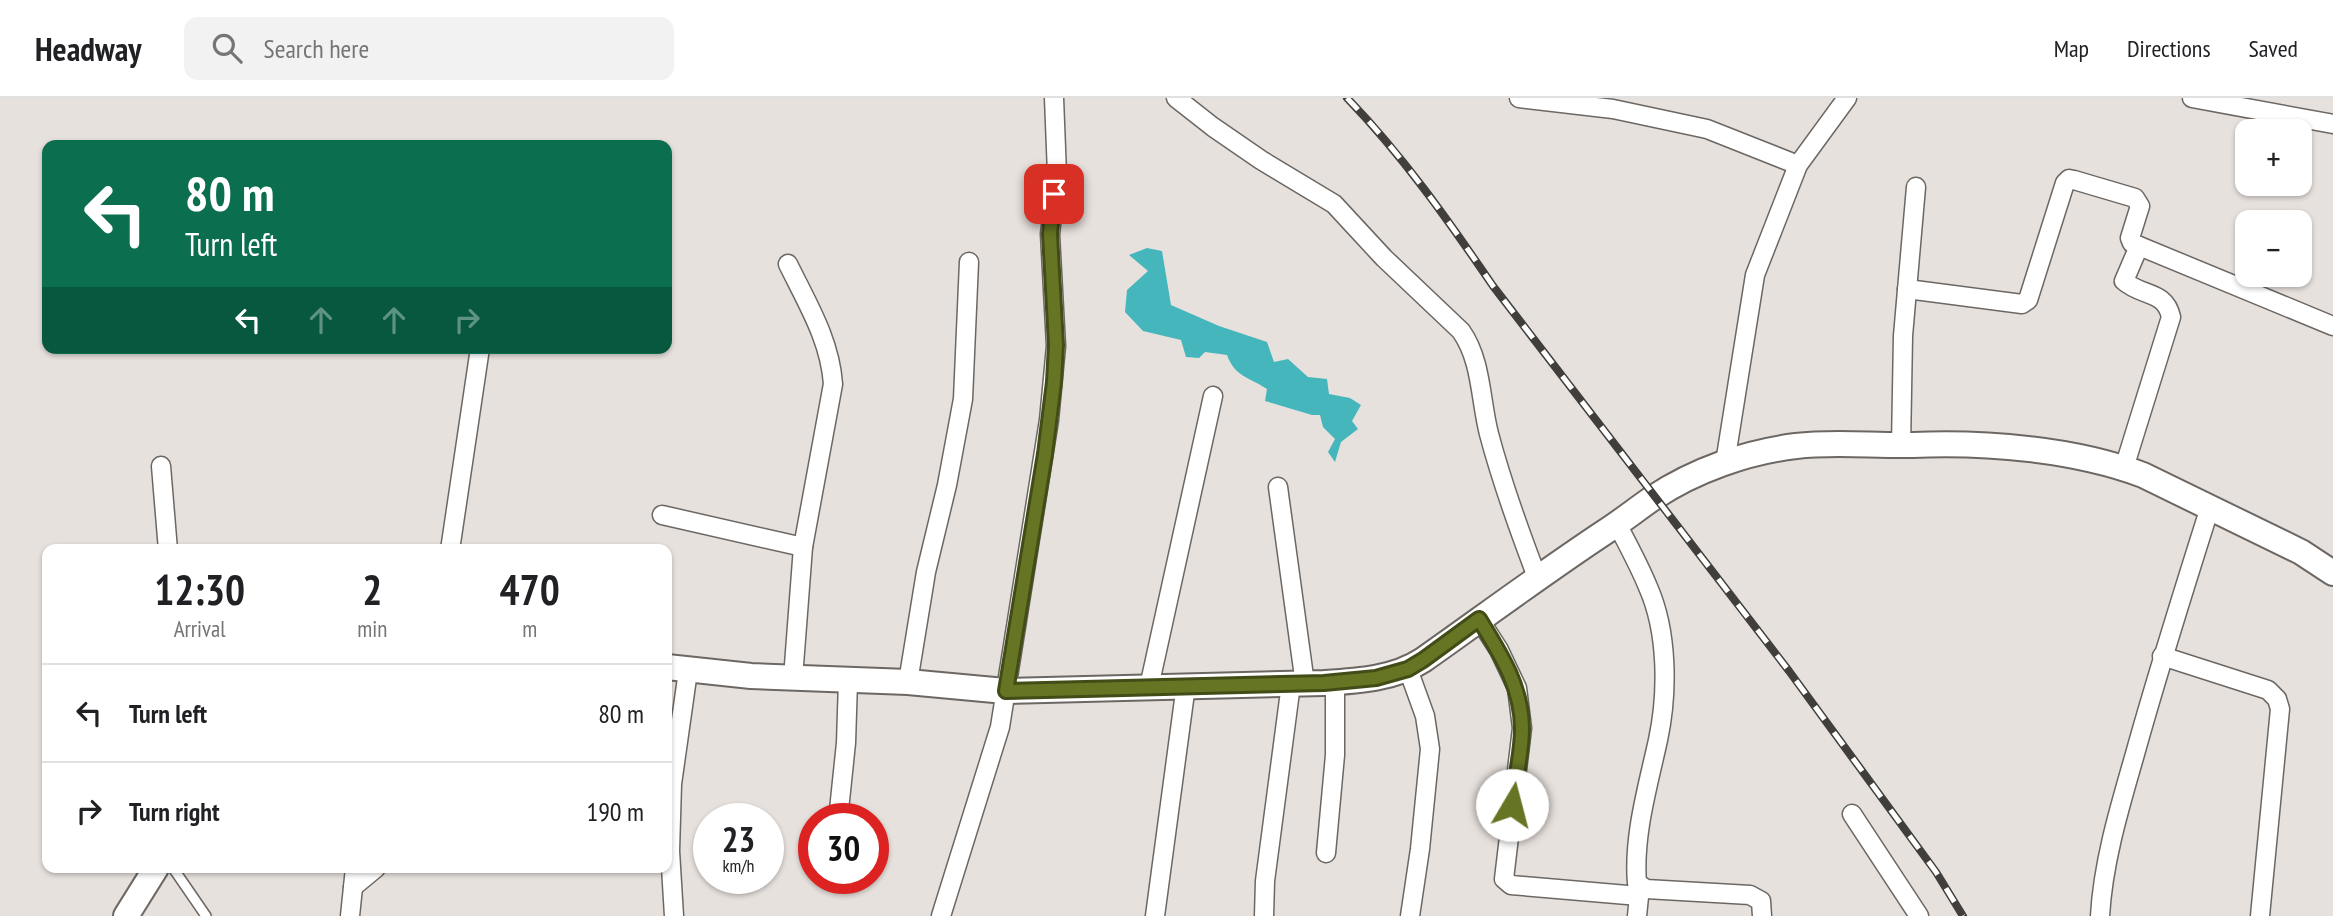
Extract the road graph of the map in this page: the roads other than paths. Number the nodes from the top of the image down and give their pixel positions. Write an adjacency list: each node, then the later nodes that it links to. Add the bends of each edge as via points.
1 (1054, 98): 42 (street, via 1057,174 1050,247 1055,362 1045,454)
2 (1176, 98): 30 (street, via 1261,160 1334,204 1461,331 1476,365 1494,450)
3 (1519, 98): 6 (street)
4 (1847, 98): 9 (street)
5 (2192, 98): 8 (street)
6 (1546, 100): 7 (street)
7 (1615, 104): 9 (street, via 1707,129)
8 (2333, 124)
9 (1798, 165): 19 (street, via 1755,275)
10 (1916, 187): 14 (street)
11 (2138, 246): 14 (street, via 2130,238 2140,206 2135,198 2069,179 2028,300 2022,304); 15 (street); 21 (street, via 2124,281 2164,301 2171,317)
12 (969, 262): 37 (street, via 963,399)
13 (789, 264): 28 (street, via 825,340 833,384)
14 (1907, 289): 18 (street)
15 (2333, 326)
16 (479, 354): 27 (street)
17 (1213, 396): 41 (street)
18 (1901, 446): 19 (street, via 1797,446); 21 (street, via 1948,444 2025,450)
19 (1724, 463): 25 (street, via 1654,497)
20 (161, 466): 26 (street)
21 (2124, 468): 23 (street)
22 (1278, 487): 39 (street)
23 (2210, 508): 29 (street, via 2301,552); 32 (street)
24 (662, 515): 28 (street)
25 (1617, 524): 30 (street); 53 (street, via 1649,588 1664,661 1665,699 1643,809)
26 (168, 544)
27 (451, 544)
28 (803, 547): 35 (street)
29 (2333, 573)
30 (1537, 577): 31 (street)
31 (1479, 619): 34 (street); 53 (street, via 1517,688 1522,728 1504,879 1511,885)
32 (2162, 656): 65 (street, via 2125,787); 66 (street, via 2272,692 2277,699 2280,709)
33 (677, 669): 35 (street); 43 (street)
34 (1408, 669): 38 (street); 61 (street, via 1425,716 1430,750)
35 (793, 678): 36 (street)
36 (848, 681): 37 (street); 44 (street)
37 (908, 682): 42 (street)
38 (1335, 682): 39 (street); 46 (street, via 1335,755)
39 (1298, 684): 40 (street); 60 (street, via 1265,881)
40 (1186, 685): 41 (street); 59 (street)
41 (1149, 687): 42 (street)
42 (1006, 691): 58 (street, via 995,746)
43 (672, 784)
44 (840, 803)
45 (1852, 814): 64 (street)
46 (1326, 853)
47 (153, 873): 54 (street)
48 (176, 873): 55 (lane)
49 (354, 873): 52 (street)
50 (370, 873): 52 (street)
51 (671, 873): 57 (street)
52 (353, 887): 56 (street)
53 (1639, 892): 62 (street); 63 (street, via 1750,895 1761,901)
54 (126, 916)
55 (206, 916)
56 (350, 916)
57 (674, 916)
58 (941, 916)
59 (1155, 916)
60 (1265, 916)
61 (1410, 916)
62 (1637, 916)
63 (1762, 916)
64 (1919, 916)
65 (2100, 916)
66 (2260, 916)

